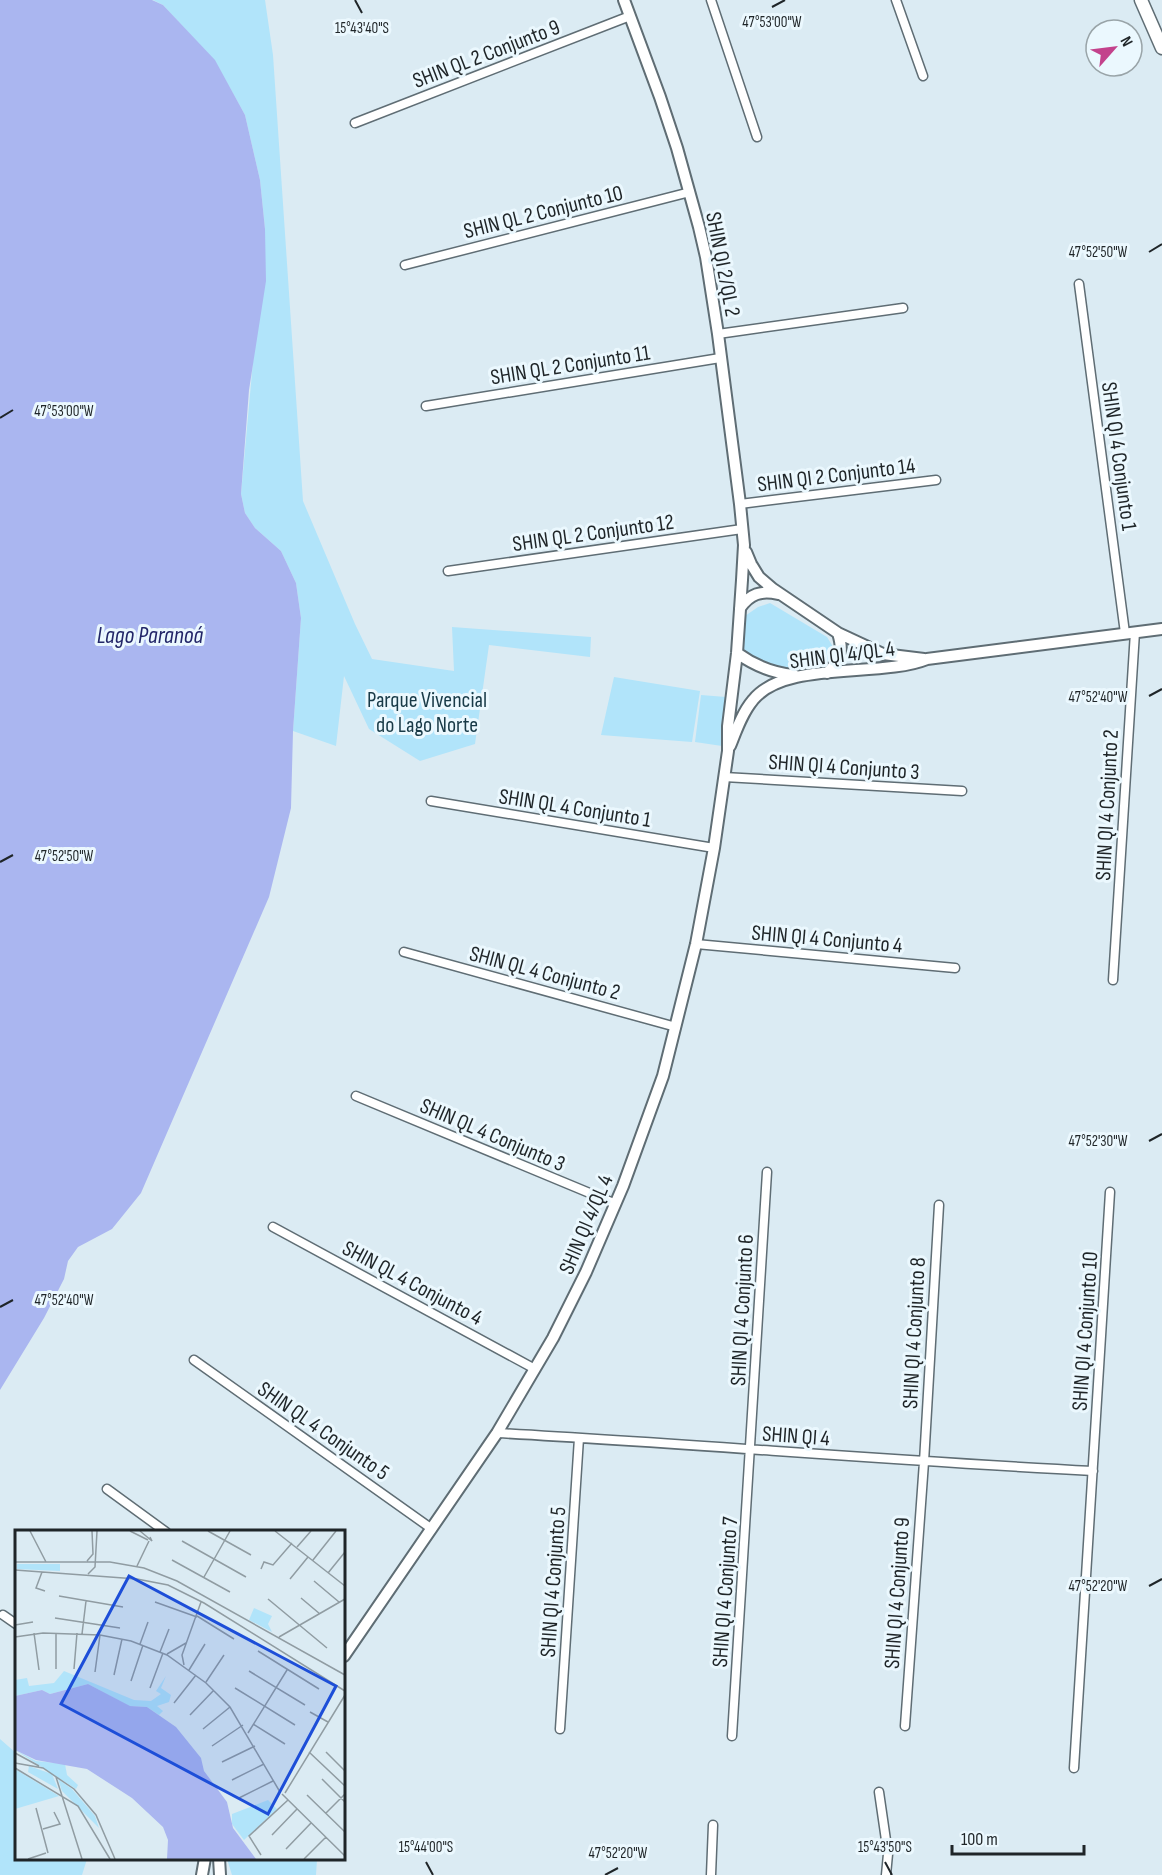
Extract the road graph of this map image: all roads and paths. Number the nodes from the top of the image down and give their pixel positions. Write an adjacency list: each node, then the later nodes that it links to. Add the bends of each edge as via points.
1 (624, 0): 5 (street, SHIN QI 2/QL 2)
2 (711, 0): 9 (street)
3 (896, 0): 7 (street)
4 (1141, 0): 6 (main road)
5 (630, 16): 8 (street, SHIN QL 2 Conjunto 9); 10 (street, SHIN QI 2/QL 2)
6 (1162, 48)
7 (923, 75)
8 (355, 123)
9 (757, 137)
10 (690, 192): 11 (street, SHIN QL 2 Conjunto 10); 14 (street, SHIN QI 2/QL 2, via 706,257)
11 (405, 265)
12 (1079, 284): 26 (street, SHIN QI 4 Conjunto 1)
13 (903, 309): 14 (street)
14 (718, 334): 15 (street, SHIN QI 2/QL 2)
15 (720, 358): 16 (street, SHIN QL 2 Conjunto 11); 18 (street, SHIN QI 2/QL 2)
16 (426, 406)
17 (936, 480): 18 (street, SHIN QI 2 Conjunto 14)
18 (740, 504): 19 (street, SHIN QI 2/QL 2)
19 (742, 529): 20 (street, SHIN QI 2/QL 2); 21 (street, SHIN QL 2 Conjunto 12)
20 (744, 545): 22 (street, SHIN QI 2/QL 2, via 755,571); 23 (street, SHIN QI 2/QL 2)
21 (448, 571)
22 (784, 596): 23 (street, via 770,592 755,594); 25 (street, SHIN QI 4/QL 4)
23 (740, 608): 27 (street, SHIN QI 4/QL 4)
24 (1162, 628): 26 (street, SHIN QI 4/QL 4)
25 (838, 633): 28 (street, SHIN QI 4/QL 4, via 883,654); 29 (street, via 842,651)
26 (1130, 633): 28 (street, SHIN QI 4/QL 4); 39 (street, SHIN QI 4 Conjunto 2)
27 (737, 653): 30 (street, via 774,673); 31 (street, SHIN QI 4/QL 4)
28 (927, 659): 29 (street, SHIN QI 4/QL 4, via 891,668)
29 (827, 673): 30 (street, SHIN QI 4/QL 4)
30 (802, 676): 31 (street, SHIN QI 4/QL 4, via 773,685 753,700)
31 (728, 751): 32 (street, SHIN QI 4/QL 4)
32 (724, 777): 33 (street, SHIN QI 4 Conjunto 3); 35 (street, SHIN QI 4/QL 4)
33 (962, 792)
34 (431, 801): 35 (street, SHIN QL 4 Conjunto 1)
35 (714, 848): 36 (street, SHIN QI 4/QL 4)
36 (696, 944): 38 (street, SHIN QI 4 Conjunto 4); 40 (street, SHIN QI 4/QL 4)
37 (404, 952): 40 (street, SHIN QL 4 Conjunto 2)
38 (955, 968)
39 (1113, 981)
40 (676, 1027): 44 (street, SHIN QI 4/QL 4, via 655,1101)
41 (356, 1096): 44 (street, SHIN QL 4 Conjunto 3)
42 (767, 1172): 51 (street, SHIN QI 4 Conjunto 6)
43 (1110, 1192): 53 (street, SHIN QI 4 Conjunto 10)
44 (616, 1204): 48 (street, SHIN QI 4/QL 4, via 575,1295)
45 (939, 1205): 52 (street, SHIN QI 4 Conjunto 8)
46 (273, 1227): 48 (street, SHIN QL 4 Conjunto 4)
47 (194, 1360): 55 (street, SHIN QL 4 Conjunto 5)
48 (535, 1369): 49 (street, SHIN QI 4/QL 4)
49 (497, 1433): 50 (street, SHIN QI 4); 55 (street, SHIN QI 4/QL 4)
50 (579, 1438): 51 (street, SHIN QI 4); 61 (street, SHIN QI 4 Conjunto 5)
51 (751, 1450): 52 (street, SHIN QI 4); 62 (street, SHIN QI 4 Conjunto 7)
52 (924, 1462): 53 (street, SHIN QI 4); 60 (street, SHIN QI 4 Conjunto 9)
53 (1093, 1471): 63 (street, SHIN QI 4 Conjunto 10)
54 (107, 1490): 56 (street)
55 (432, 1529): 59 (street, SHIN QI 4/QL 4)
56 (163, 1530)
57 (3, 1615): 58 (street)
58 (15, 1623)
59 (345, 1655)
60 (905, 1726)
61 (560, 1729)
62 (732, 1736)
63 (1074, 1768)
64 (879, 1792): 71 (street, via 888,1854)
65 (713, 1825): 70 (street)
66 (205, 1860): 68 (street)
67 (219, 1860): 69 (street)
68 (202, 1875)
69 (220, 1875)
70 (711, 1875)
71 (886, 1875)

